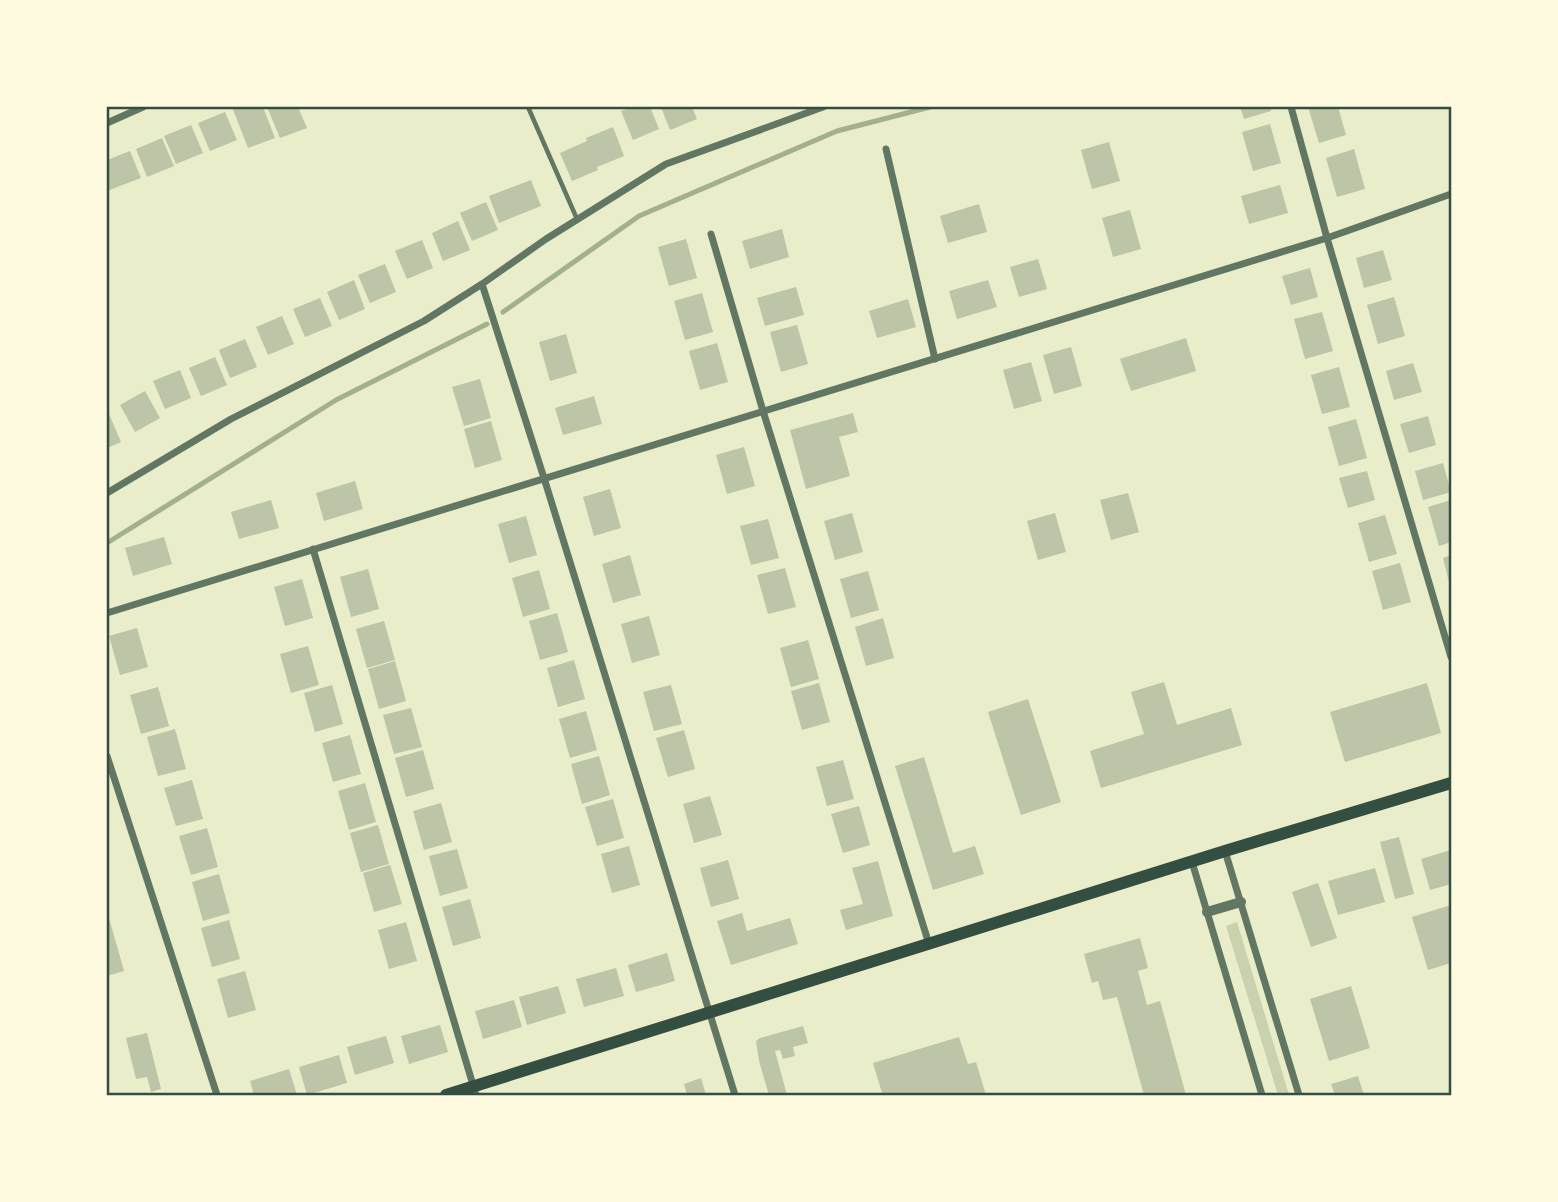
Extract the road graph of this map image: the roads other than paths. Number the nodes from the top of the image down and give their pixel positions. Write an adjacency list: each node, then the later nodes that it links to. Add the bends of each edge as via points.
1 (143, 107): 5 (street)
2 (528, 107): 8 (lane)
3 (823, 107): 8 (street, via 666,164)
4 (1291, 107): 10 (street)
5 (107, 123)
6 (886, 149): 12 (street)
7 (1451, 194): 10 (street)
8 (578, 220): 11 (street)
9 (711, 234): 13 (street)
10 (1327, 238): 12 (street); 18 (street)
11 (482, 284): 14 (street); 15 (street, via 425,321 232,419)
12 (934, 359): 13 (street)
13 (763, 411): 14 (street); 25 (street)
14 (544, 478): 16 (street); 26 (street)
15 (107, 493)
16 (313, 549): 17 (street); 27 (street)
17 (107, 613)
18 (1451, 657)
19 (107, 756): 28 (street)
20 (1451, 783): 21 (main road)
21 (1226, 851): 22 (main road); 23 (street)
22 (1192, 862): 24 (street); 25 (main road)
23 (1241, 902): 24 (street); 32 (street)
24 (1207, 912): 31 (street)
25 (929, 944): 26 (main road)
26 (709, 1013): 27 (main road); 30 (street)
27 (475, 1091): 29 (main road)
28 (217, 1095)
29 (446, 1095)
30 (735, 1095)
31 (1262, 1095)
32 (1299, 1095)

